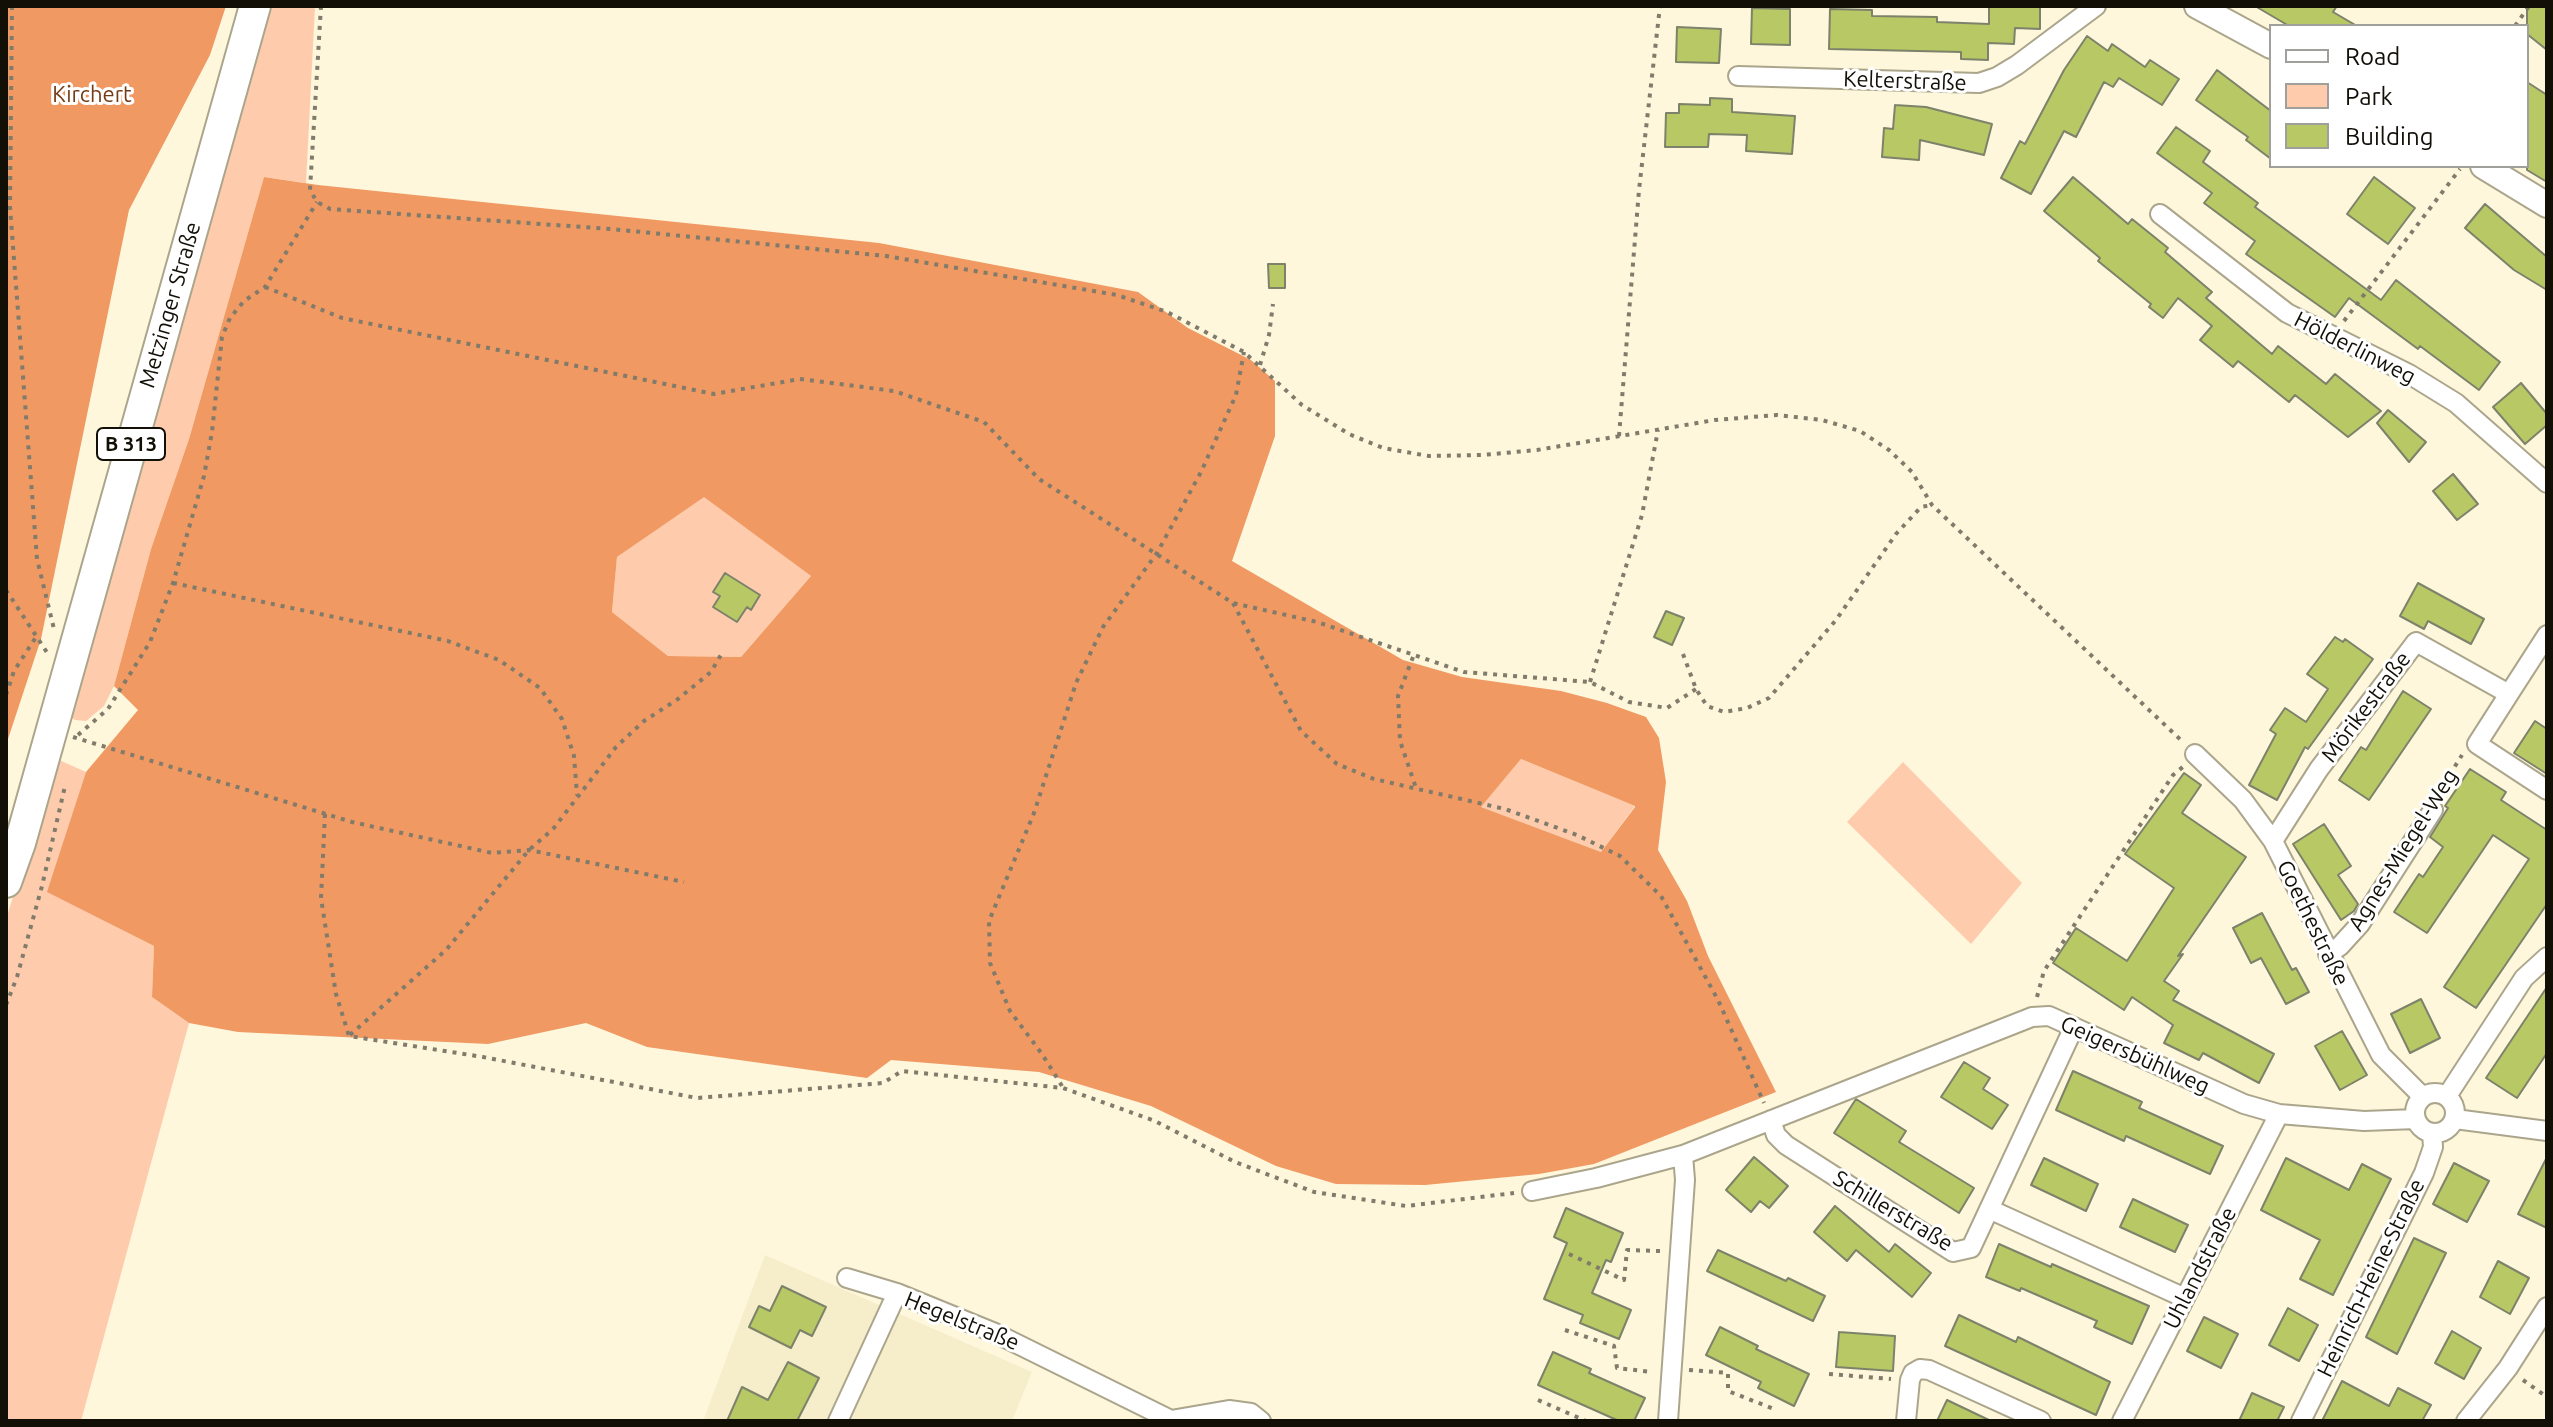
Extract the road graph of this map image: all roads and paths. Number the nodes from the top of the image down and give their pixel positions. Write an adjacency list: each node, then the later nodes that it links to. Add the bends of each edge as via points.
1 (12, 6): 29 (path, via 10,207 37,559)
2 (255, 6): 35 (main road, Metzinger Straße / B 313)
3 (321, 6): 13 (path, via 310,190)
4 (1660, 6): 22 (path)
5 (2096, 6): 10 (street, Kelterstraße, via 2017,65 1979,83)
6 (2197, 6): 9 (street)
7 (2529, 6): 8 (path)
8 (2516, 24)
9 (2269, 45)
10 (1738, 76)
11 (2460, 168): 18 (path)
12 (2486, 168): 14 (street)
13 (317, 202): 16 (path); 19 (path, via 330,209 886,256 1117,295 1167,312)
14 (2547, 205)
15 (2160, 214): 18 (street, Hölderlinweg, via 2268,300)
16 (265, 287): 25 (path, via 342,318 714,394 800,379 894,391 984,422 1039,479); 26 (path, via 244,301 222,337 204,476)
17 (1273, 304): 20 (path)
18 (2333, 336): 23 (street, Hölderlinweg, via 2456,403)
19 (1244, 352): 20 (path); 25 (path, via 1236,395)
20 (1260, 365): 22 (path, via 1324,420 1383,448 1429,456 1482,455)
21 (1658, 430): 22 (path); 24 (path, via 1777,415 1822,420 1860,431 1889,450 1912,472); 36 (path, via 1642,515)
22 (1619, 436)
23 (2547, 483)
24 (1932, 505): 37 (path, via 1921,507 1896,534 1836,620 1769,698 1724,712 1707,706); 42 (path)
25 (1157, 553): 28 (path); 57 (path, via 1103,627 1076,683 1034,813 989,921 990,963 1010,1011)
26 (173, 583): 40 (path, via 150,642 108,709); 45 (path, via 448,641 499,660 540,688 562,719 574,756)
27 (6, 590): 31 (path)
28 (1233, 603): 34 (path, via 1317,622); 43 (path, via 1301,731 1337,764)
29 (55, 634)
30 (2547, 635): 38 (street)
31 (36, 637): 35 (path); 39 (path)
32 (722, 653): 45 (path, via 711,672 616,747)
33 (1683, 654): 37 (path)
34 (1413, 657): 36 (path, via 1464,672); 43 (path, via 1398,696 1400,741)
35 (66, 679): 40 (main road, Metzinger Straße / B 313)
36 (1590, 682): 37 (path, via 1629,702 1667,708)
37 (1696, 689)
38 (2509, 694): 41 (street); 48 (street, Mörikestraße, via 2416,642 2319,769)
39 (6, 695)
40 (64, 734): 47 (path); 50 (main road, Metzinger Straße / B 313)
41 (2477, 744): 44 (street); 46 (path, Agnes-Miegel-Weg, via 2462,755 2434,799)
42 (2195, 754): 48 (street, Goethestraße, via 2243,800); 54 (path, via 2173,775 2044,971)
43 (1416, 788): 63 (path, via 1505,809 1620,856 1661,896 1718,1000)
44 (2547, 790)
45 (578, 798): 49 (path)
46 (2433, 810): 52 (street, Agnes-Miegel-Weg, via 2360,924)
47 (325, 814): 49 (path, via 492,853); 56 (path, via 321,898 336,994)
48 (2273, 841): 52 (street, Goethestraße)
49 (529, 850): 51 (path); 56 (path, via 446,950)
50 (6, 882)
51 (684, 882)
52 (2328, 954): 59 (street, Goethestraße, via 2381,1055)
53 (2547, 957): 58 (street, via 2524,978)
54 (2037, 999)
55 (2074, 1027): 60 (street, Geigersbühlweg, via 2244,1104); 63 (street, Geigersbühlweg, via 2049,1016 2032,1017); 68 (street)
56 (349, 1036): 57 (path, via 697,1098 883,1083 902,1071)
57 (1063, 1088): 67 (path, via 1155,1121 1235,1162 1314,1192 1406,1206)
58 (2447, 1096): 59 (street); 62 (street, via 2455,1106)
59 (2423, 1097): 61 (street)
60 (2279, 1114): 61 (street, Geigersbühlweg); 73 (street, Uhlandstraße)
61 (2416, 1119): 65 (street)
62 (2455, 1119): 64 (street); 65 (street, via 2444,1131)
63 (1771, 1120): 66 (street, Geigersbühlweg); 68 (street, Schillerstraße, via 1786,1145 1953,1252 1971,1248)
64 (2547, 1131)
65 (2432, 1133): 91 (street, Heinrich-Heine-Straße, via 2424,1173)
66 (1683, 1155): 67 (street, Geigersbühlweg); 69 (street)
67 (1532, 1191)
68 (1989, 1209): 73 (street)
69 (1679, 1252): 70 (path, via 1627,1250 1624,1280); 76 (street)
70 (1569, 1254)
71 (847, 1278): 72 (street)
72 (897, 1293): 83 (street, Hegelstraße, via 995,1333); 84 (street, Hegelstraße)
73 (2185, 1298): 90 (street, Uhlandstraße)
74 (2547, 1307): 77 (street)
75 (1565, 1330): 76 (path, via 1614,1346 1617,1368)
76 (1671, 1365): 82 (path, via 1692,1372 1728,1373 1728,1391); 87 (street)
77 (2508, 1368): 80 (path); 92 (street)
78 (1829, 1374): 79 (path)
79 (1910, 1380): 88 (street); 89 (street, via 1920,1369 1929,1370)
80 (2547, 1397)
81 (1538, 1400): 86 (path)
82 (1774, 1409)
83 (1158, 1417): 85 (street, Hegelstraße, via 1180,1420 1242,1410)
84 (838, 1421)
85 (1261, 1421)
86 (1586, 1421)
87 (1668, 1421)
88 (1906, 1421)
89 (2041, 1421)
90 (2122, 1421)
91 (2301, 1421)
92 (2466, 1421)

